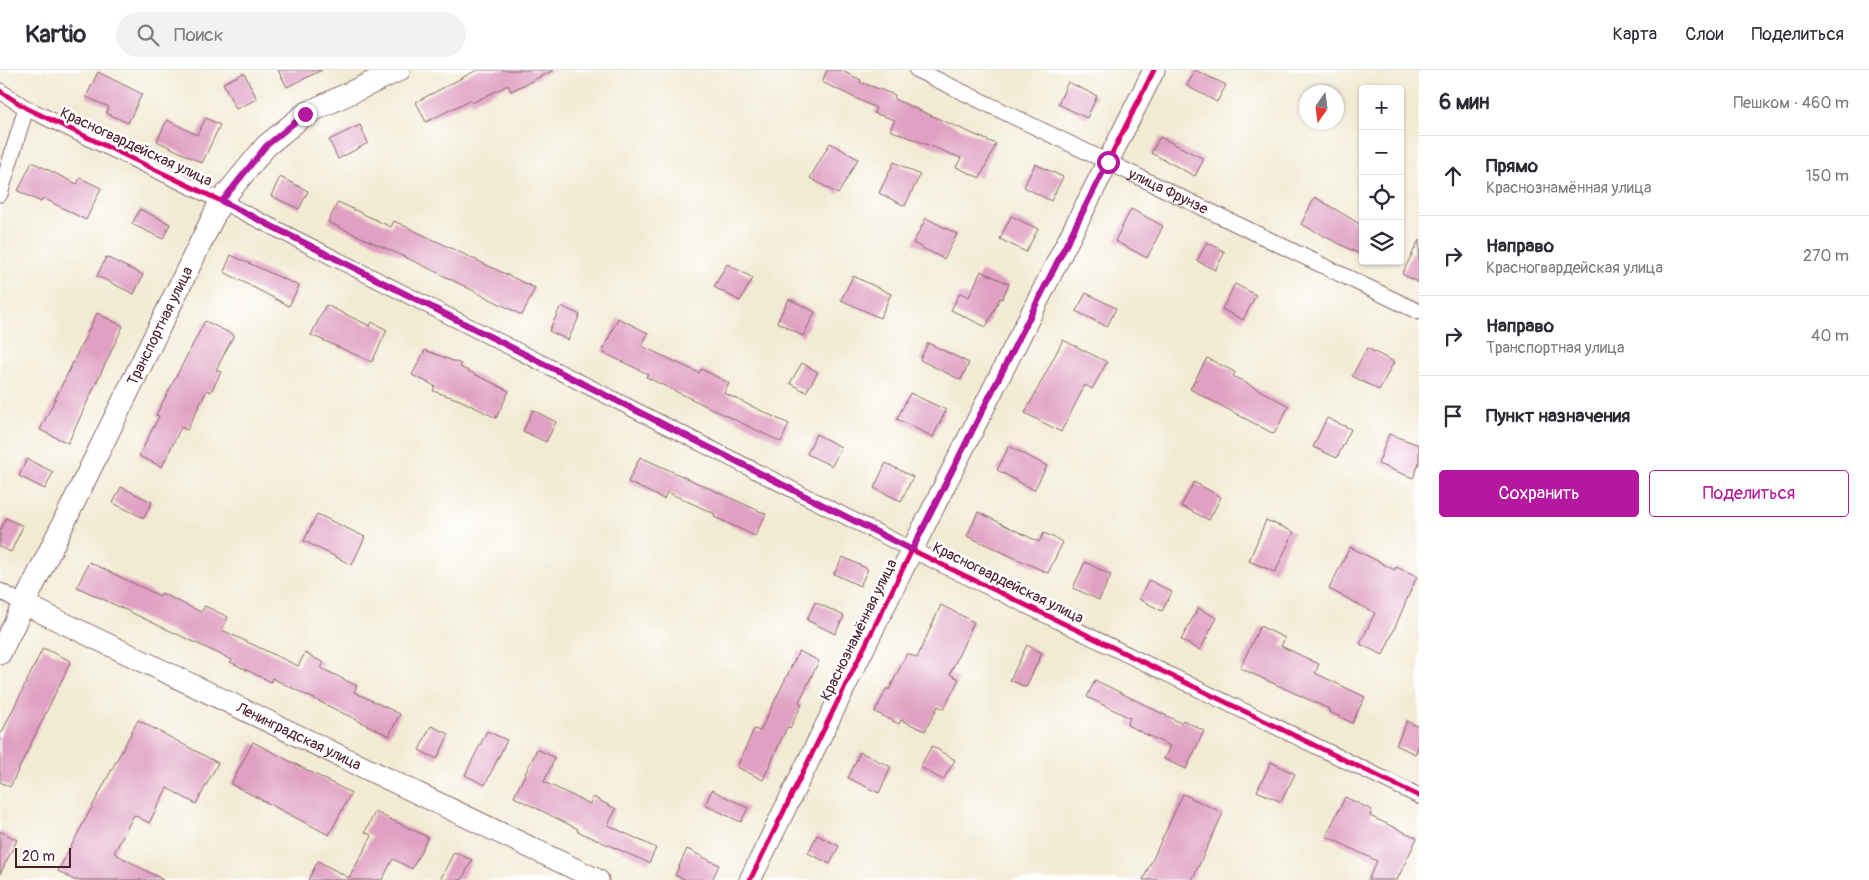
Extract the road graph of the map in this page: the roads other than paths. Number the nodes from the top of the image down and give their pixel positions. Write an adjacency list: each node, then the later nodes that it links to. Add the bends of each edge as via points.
1 (399, 70): 8 (main road, Транспортная улица, via 305,114 266,146)
2 (917, 70): 6 (street, улица Фрунзе)
3 (1154, 70): 6 (street, Краснознамённая улица)
4 (0, 91): 5 (street, Красногвардейская улица)
5 (26, 108): 7 (street); 8 (street, Красногвардейская улица)
6 (1108, 162): 9 (street, улица Фрунзе); 10 (street, Краснознамённая улица)
7 (0, 194)
8 (222, 201): 10 (street, Красногвардейская улица); 12 (main road, Транспортная улица)
9 (1419, 312)
10 (912, 550): 14 (street, Красногвардейская улица); 16 (street, Краснознамённая улица)
11 (0, 591): 12 (street, Ленинградская улица)
12 (24, 604): 13 (main road, Транспортная улица); 15 (street, Ленинградская улица)
13 (0, 652)
14 (1419, 796)
15 (598, 880)
16 (750, 880)

